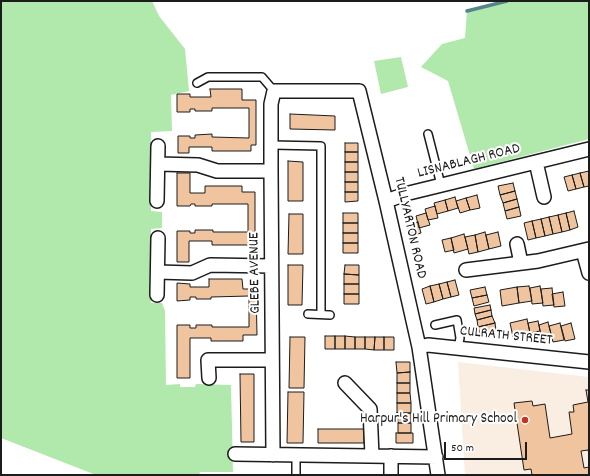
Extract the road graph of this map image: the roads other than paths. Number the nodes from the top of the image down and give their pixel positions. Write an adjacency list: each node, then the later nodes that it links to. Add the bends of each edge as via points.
1 (196, 83): 2 (lane, via 208,77 262,76)
2 (274, 91): 4 (street, GLEBE AVENUE); 13 (street, TULLYARTON ROAD, via 359,91)
3 (428, 134): 10 (lane)
4 (272, 145): 9 (street, GLEBE AVENUE); 24 (lane, via 321,146)
5 (158, 146): 8 (street)
6 (589, 149): 7 (street, LISNABLAGH ROAD)
7 (536, 162): 10 (street, LISNABLAGH ROAD); 11 (street, LISNABLAGH ROAD)
8 (158, 164): 9 (street, via 198,165 217,171); 12 (street)
9 (271, 172): 18 (street, GLEBE AVENUE)
10 (442, 185): 13 (street, LISNABLAGH ROAD)
11 (544, 197)
12 (157, 201)
13 (386, 201): 27 (street, TULLYARTON ROAD)
14 (158, 238): 20 (street)
15 (517, 244): 17 (street)
16 (586, 250): 17 (street); 21 (street)
17 (521, 263): 19 (street)
18 (271, 266): 20 (street, via 210,265 192,273); 29 (street, GLEBE AVENUE)
19 (466, 270)
20 (158, 272): 22 (street)
21 (589, 273)
22 (157, 295)
23 (308, 314): 24 (lane)
24 (321, 314): 25 (lane)
25 (330, 315)
26 (435, 325): 28 (lane, via 457,320 460,338)
27 (419, 347): 28 (street, CULRATH STREET, via 428,345); 38 (street, TULLYARTON ROAD)
28 (458, 348): 30 (street, CULRATH STREET)
29 (272, 360): 31 (street, via 208,360); 34 (street, GLEBE AVENUE)
30 (589, 362)
31 (208, 378)
32 (345, 383): 36 (street, via 370,409)
33 (235, 454): 34 (street)
34 (273, 455): 35 (street)
35 (296, 456): 36 (street); 39 (lane)
36 (372, 456): 37 (street)
37 (391, 456): 38 (street); 40 (street)
38 (436, 457): 41 (street, TULLYARTON ROAD)
39 (296, 475)
40 (391, 475)
41 (438, 475)

